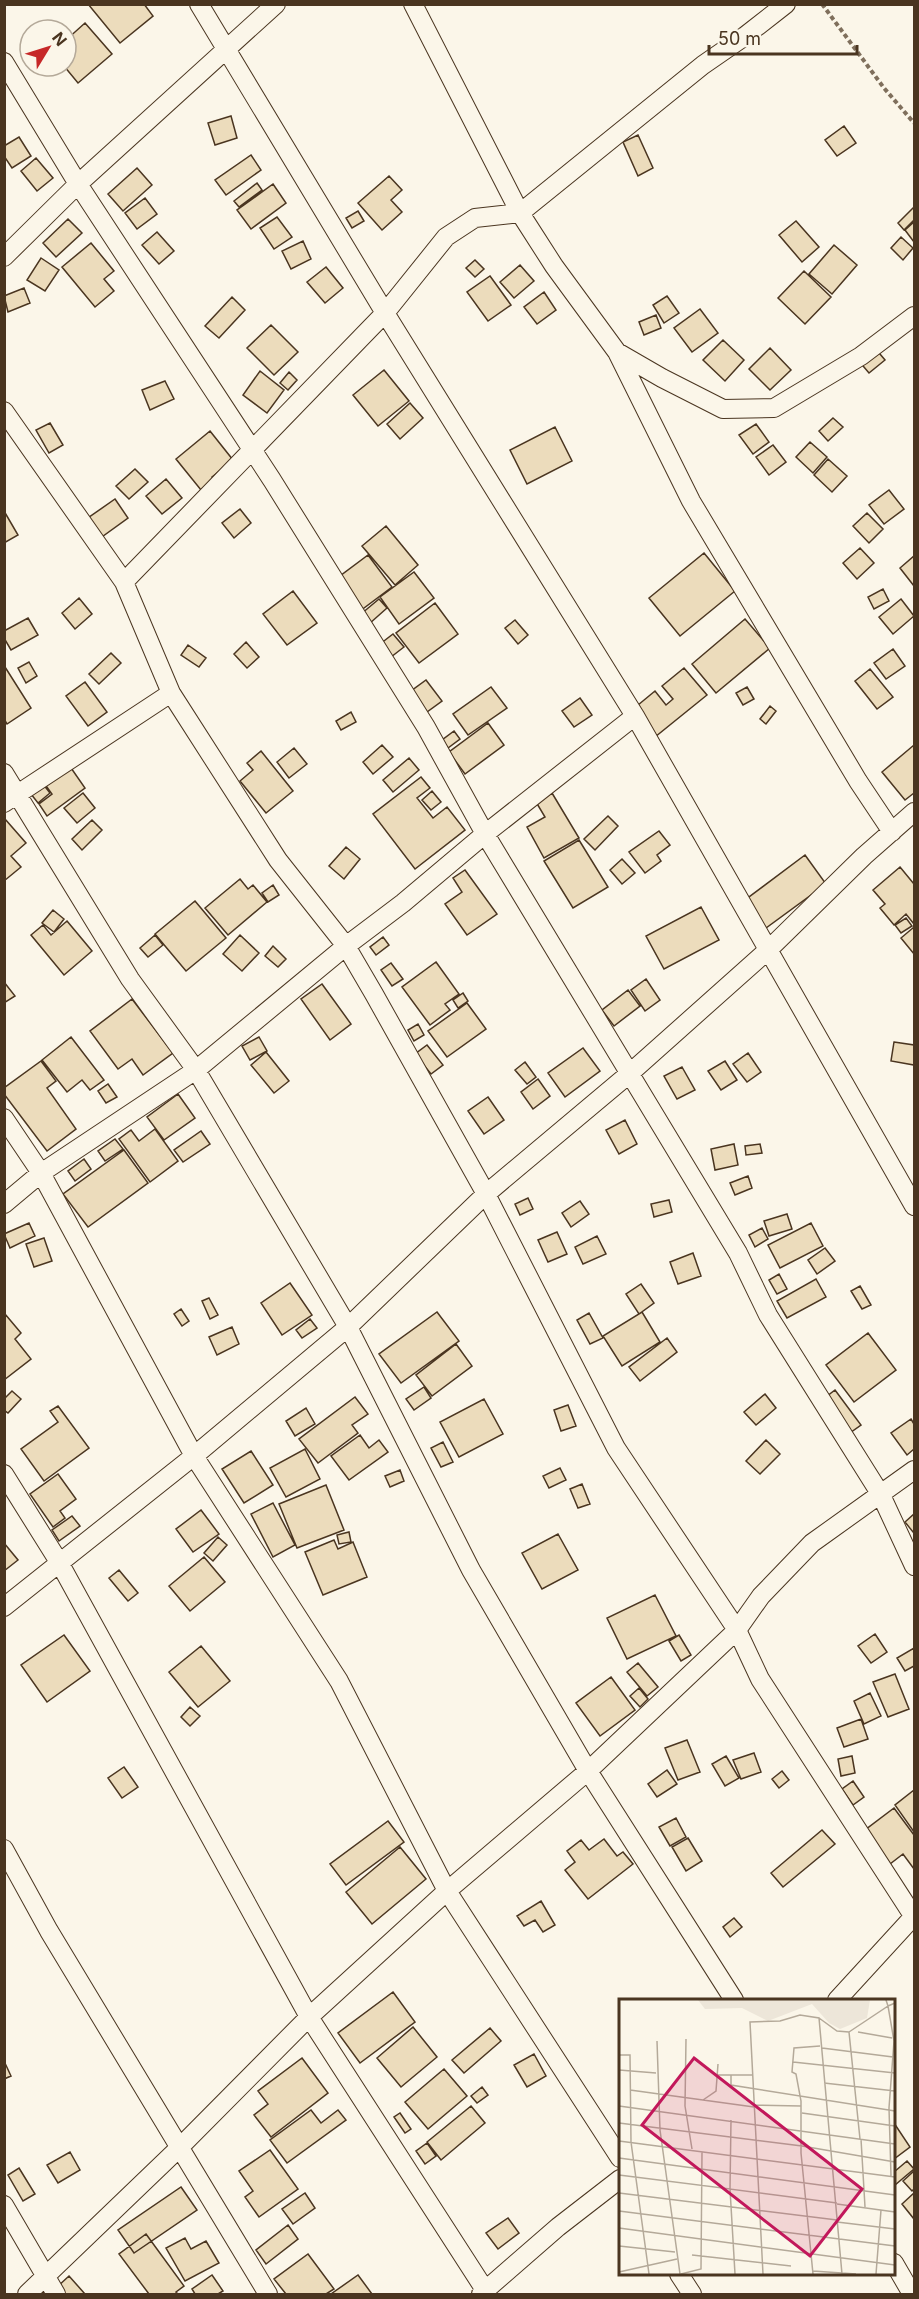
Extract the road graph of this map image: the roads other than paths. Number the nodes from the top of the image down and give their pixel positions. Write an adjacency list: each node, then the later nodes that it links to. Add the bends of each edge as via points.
1 (199, 4): 5 (street)
2 (276, 4): 5 (street)
3 (413, 4): 8 (street)
4 (786, 4): 8 (street, via 703,65)
5 (225, 49): 7 (street); 10 (street)
6 (4, 62): 7 (street)
7 (78, 184): 9 (street); 14 (street)
8 (520, 213): 10 (street, via 475,218 459,227 446,237); 12 (street)
9 (4, 257)
10 (386, 313): 14 (street); 17 (street)
11 (915, 316): 12 (street, via 861,356 774,408 723,409)
12 (617, 352): 21 (street, via 691,501)
13 (4, 411): 15 (street)
14 (251, 449): 15 (street); 22 (street, via 426,727)
15 (124, 582): 16 (street)
16 (171, 693): 19 (street); 23 (street, via 278,860)
17 (635, 716): 22 (street); 24 (street)
18 (4, 773): 19 (street)
19 (10, 798): 25 (street, via 130,979)
20 (912, 821): 21 (street)
21 (892, 832): 24 (street)
22 (485, 834): 23 (street); 26 (street)
23 (346, 946): 25 (street); 29 (street)
24 (768, 950): 26 (street); 31 (street)
25 (196, 1070): 28 (street); 32 (street)
26 (629, 1074): 29 (street); 36 (street, via 738,1253 768,1315)
27 (4, 1118): 28 (street)
28 (41, 1173): 30 (street); 33 (street)
29 (486, 1194): 32 (street); 40 (street, via 616,1448)
30 (4, 1204)
31 (915, 1206)
32 (348, 1327): 33 (street); 41 (street, via 471,1570)
33 (194, 1456): 37 (street); 43 (street, via 339,1681)
34 (915, 1470): 36 (street)
35 (4, 1474): 37 (street)
36 (881, 1495): 38 (street); 40 (street, via 812,1544 761,1596)
37 (59, 1562): 39 (street); 47 (street)
38 (915, 1566)
39 (4, 1607)
40 (738, 1630): 41 (street); 44 (street, via 760,1679)
41 (588, 1771): 43 (street); 45 (street)
42 (4, 1849): 48 (street)
43 (447, 1891): 47 (street); 49 (street)
44 (914, 1916): 46 (street)
45 (733, 1999)
46 (839, 1999)
47 (309, 2017): 48 (street); 55 (street)
48 (178, 2149): 54 (street); 58 (street)
49 (619, 2155)
50 (619, 2181): 55 (street)
51 (4, 2205): 54 (street)
52 (895, 2266): 60 (street)
53 (680, 2275): 59 (street)
54 (45, 2277): 56 (street); 57 (street)
55 (483, 2292)
56 (27, 2295)
57 (56, 2295)
58 (268, 2295)
59 (692, 2295)
60 (912, 2295)

